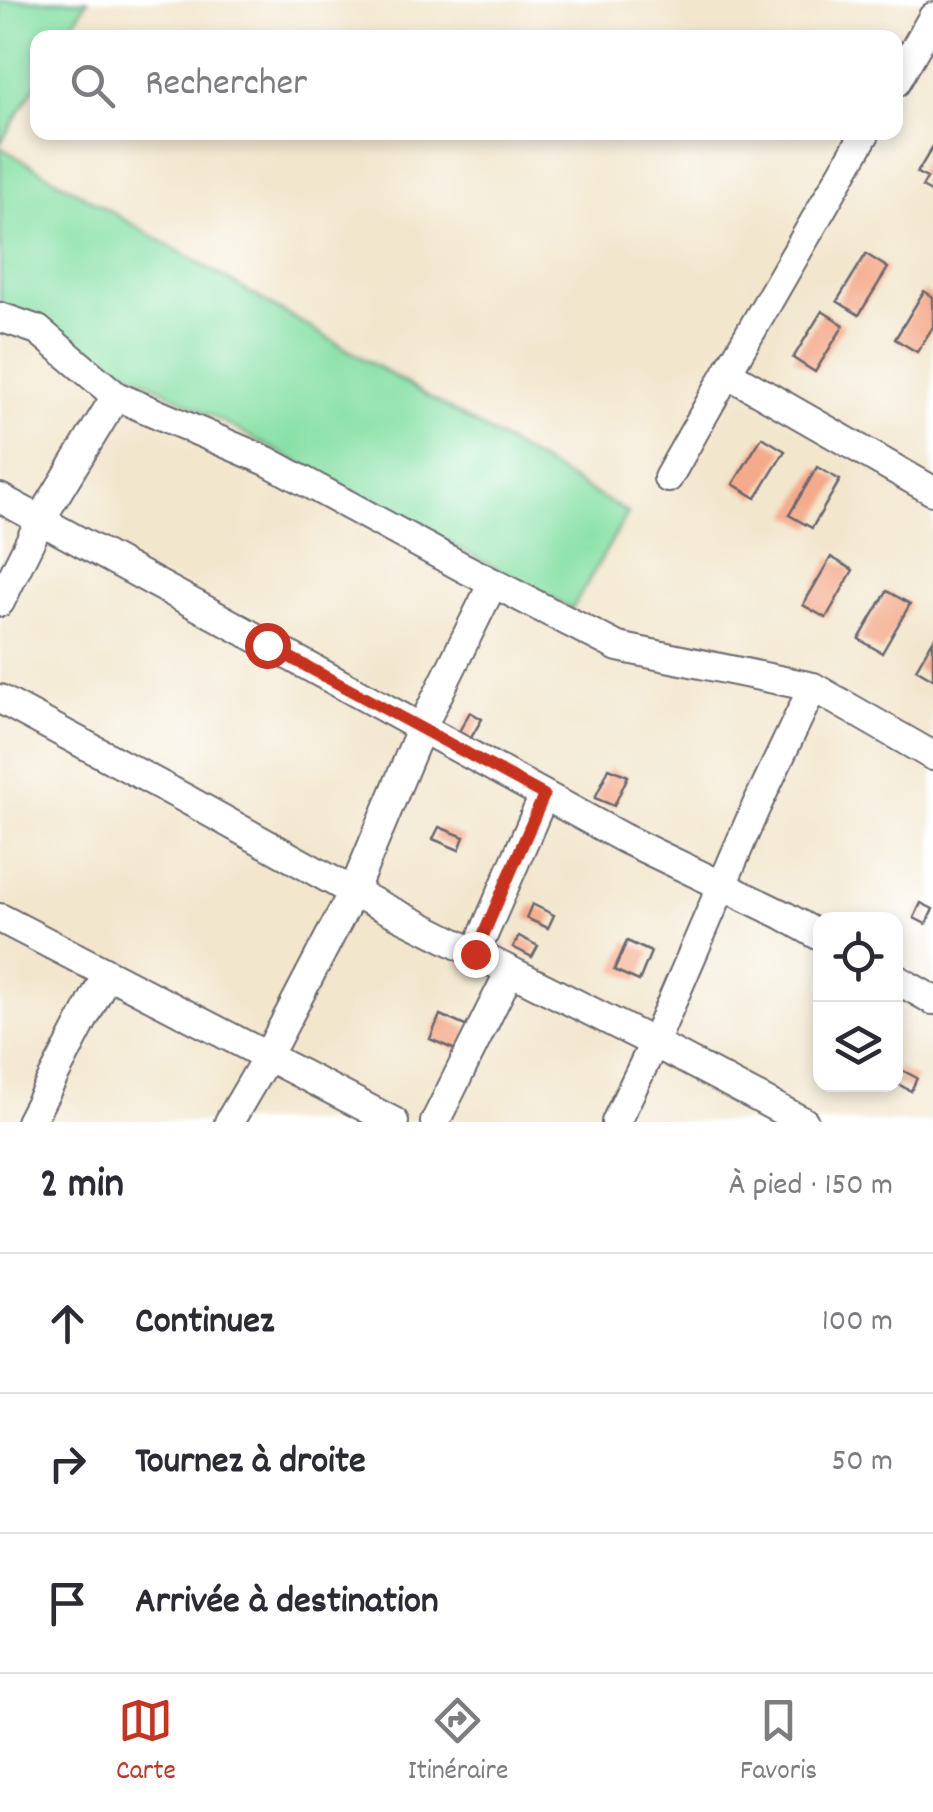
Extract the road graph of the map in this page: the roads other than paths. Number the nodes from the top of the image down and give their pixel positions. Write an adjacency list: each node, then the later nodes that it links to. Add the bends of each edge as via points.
1 (933, 17): 2 (street)
2 (903, 70)
3 (861, 140): 5 (street)
4 (0, 317): 6 (street, via 38,330)
5 (726, 373): 7 (street); 8 (street)
6 (116, 396): 10 (street); 11 (street, via 266,460)
7 (668, 478)
8 (933, 491)
9 (0, 498): 10 (street)
10 (41, 519): 12 (street); 15 (street)
11 (493, 582): 13 (street, via 618,646); 15 (street)
12 (0, 602)
13 (812, 687): 16 (street); 18 (street)
14 (0, 699): 19 (street)
15 (421, 729): 17 (street); 19 (street)
16 (933, 756)
17 (544, 795): 18 (street); 22 (street)
18 (722, 888): 21 (street); 27 (street)
19 (354, 892): 22 (street); 28 (street)
20 (0, 918): 24 (street)
21 (813, 932)
22 (475, 954): 23 (street)
23 (510, 971): 27 (street); 32 (street)
24 (107, 974): 28 (street); 29 (street)
25 (903, 983): 26 (street)
26 (933, 1000)
27 (654, 1043): 33 (street); 34 (street)
28 (267, 1057): 30 (street); 31 (street)
29 (30, 1122)
30 (230, 1122)
31 (394, 1122)
32 (435, 1122)
33 (616, 1122)
34 (804, 1122)

